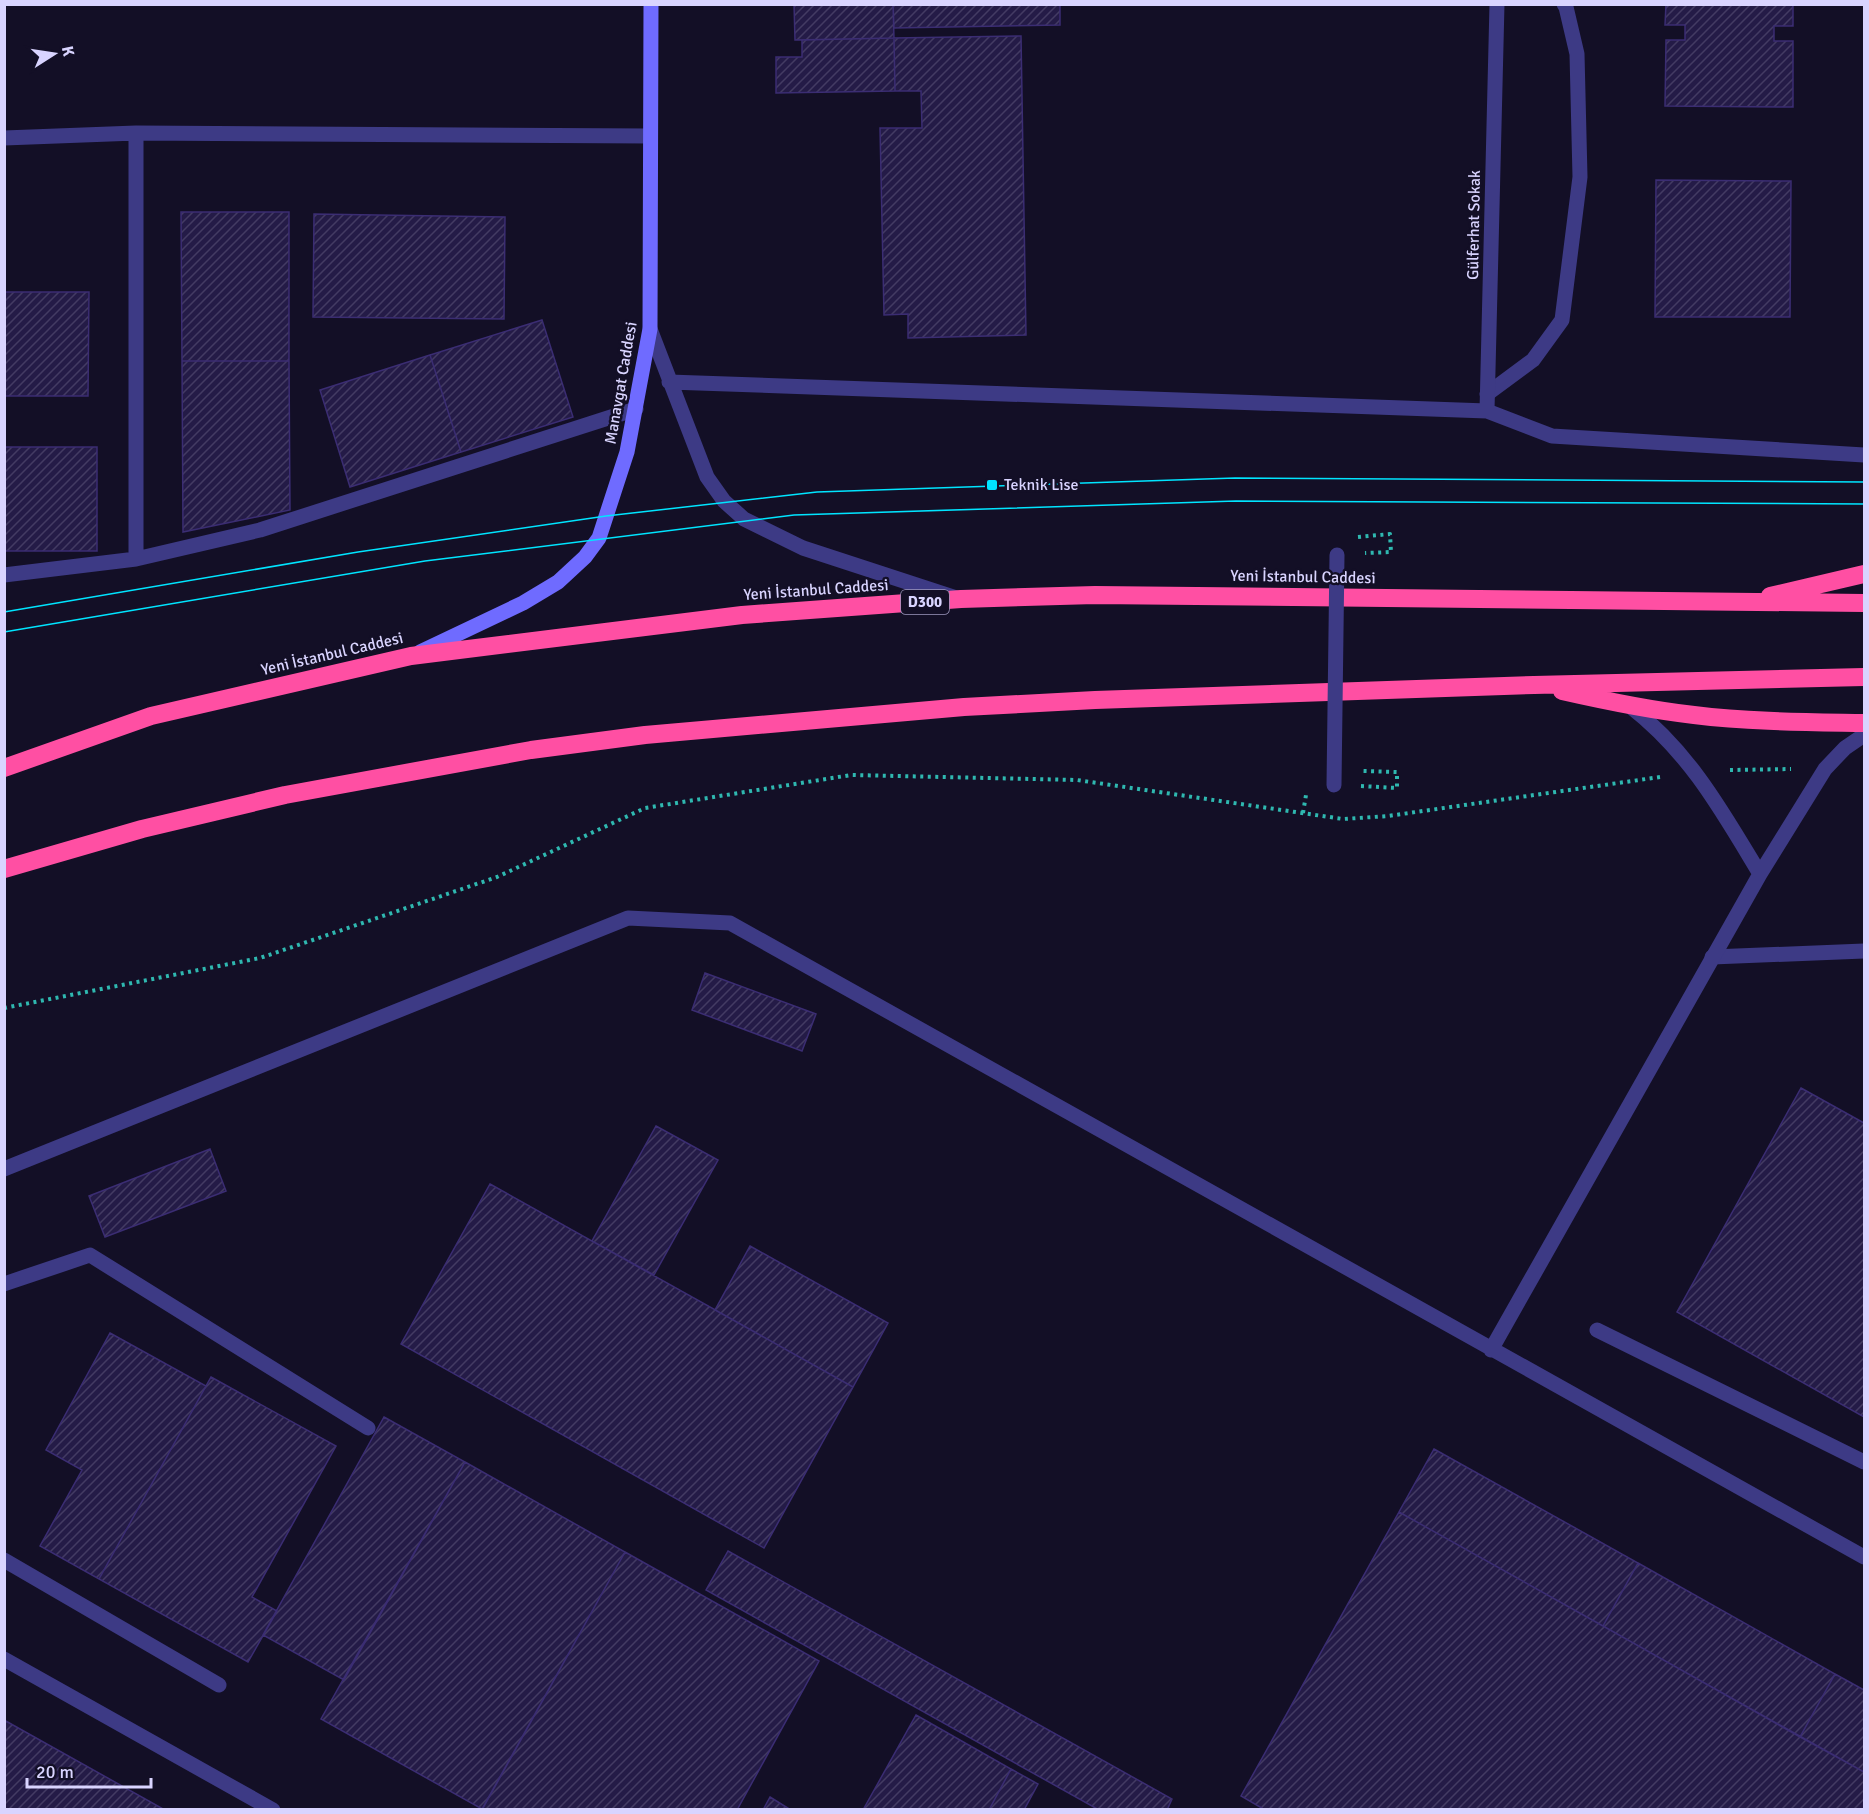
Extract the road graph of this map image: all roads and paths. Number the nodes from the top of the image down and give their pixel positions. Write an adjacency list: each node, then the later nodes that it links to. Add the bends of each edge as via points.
1 (651, 4): 5 (street, Manavgat Caddesi)
2 (1497, 4): 9 (street, Gülferhat Sokak)
3 (1563, 4): 9 (street, via 1576,54 1580,177 1562,320 1533,360)
4 (136, 133): 5 (street); 6 (street); 15 (street)
5 (650, 136): 7 (street, Manavgat Caddesi)
6 (4, 138)
7 (650, 329): 8 (street); 10 (street, Manavgat Caddesi)
8 (669, 381): 11 (street); 18 (street, via 707,477 724,501 744,519 803,548)
9 (1487, 394): 11 (street, Gülferhat Sokak)
10 (636, 409): 15 (street, via 260,530); 21 (street, Manavgat Caddesi, via 627,452 599,538 585,557 558,582 523,603)
11 (1487, 411): 12 (street, via 1552,436)
12 (1864, 455)
13 (1349, 538): 14 (path, via 1390,534 1391,552)
14 (1337, 555): 31 (street, bridge)
15 (136, 559): 17 (street)
16 (1864, 574): 19 (highway)
17 (4, 575)
18 (961, 599): 19 (highway, Yeni İstanbul Caddesi / D300, via 1215,595); 21 (highway, Yeni İstanbul Caddesi / D300, via 742,615)
19 (1739, 603): 20 (highway, Yeni İstanbul Caddesi / D300)
20 (1864, 603)
21 (411, 656): 27 (highway, Yeni İstanbul Caddesi / D300, via 152,716)
22 (1864, 677): 23 (highway)
23 (1534, 685): 24 (highway); 32 (highway, via 964,707 645,735 521,752 285,795 142,829)
24 (1631, 707): 25 (highway, via 1764,721); 30 (street, via 1660,730)
25 (1864, 723)
26 (1864, 735): 28 (street)
27 (4, 768)
28 (1825, 769): 30 (path); 33 (street)
29 (1356, 771): 31 (path, via 1397,772 1397,788)
30 (1695, 772): 33 (street); 36 (path, via 1343,819 1077,780 851,775 645,808 497,877 260,958)
31 (1334, 785)
32 (4, 868)
33 (1760, 874): 35 (street)
34 (1864, 951): 35 (street)
35 (1712, 957): 40 (street)
36 (4, 1008)
37 (4, 1169): 40 (street, via 628,918 730,923)
38 (4, 1284): 41 (street, via 90,1255)
39 (1597, 1330): 42 (street)
40 (1491, 1350): 43 (street)
41 (368, 1428)
42 (1864, 1462)
43 (1864, 1557)
44 (4, 1560): 46 (street)
45 (4, 1659): 47 (street)
46 (219, 1685)
47 (273, 1809)

